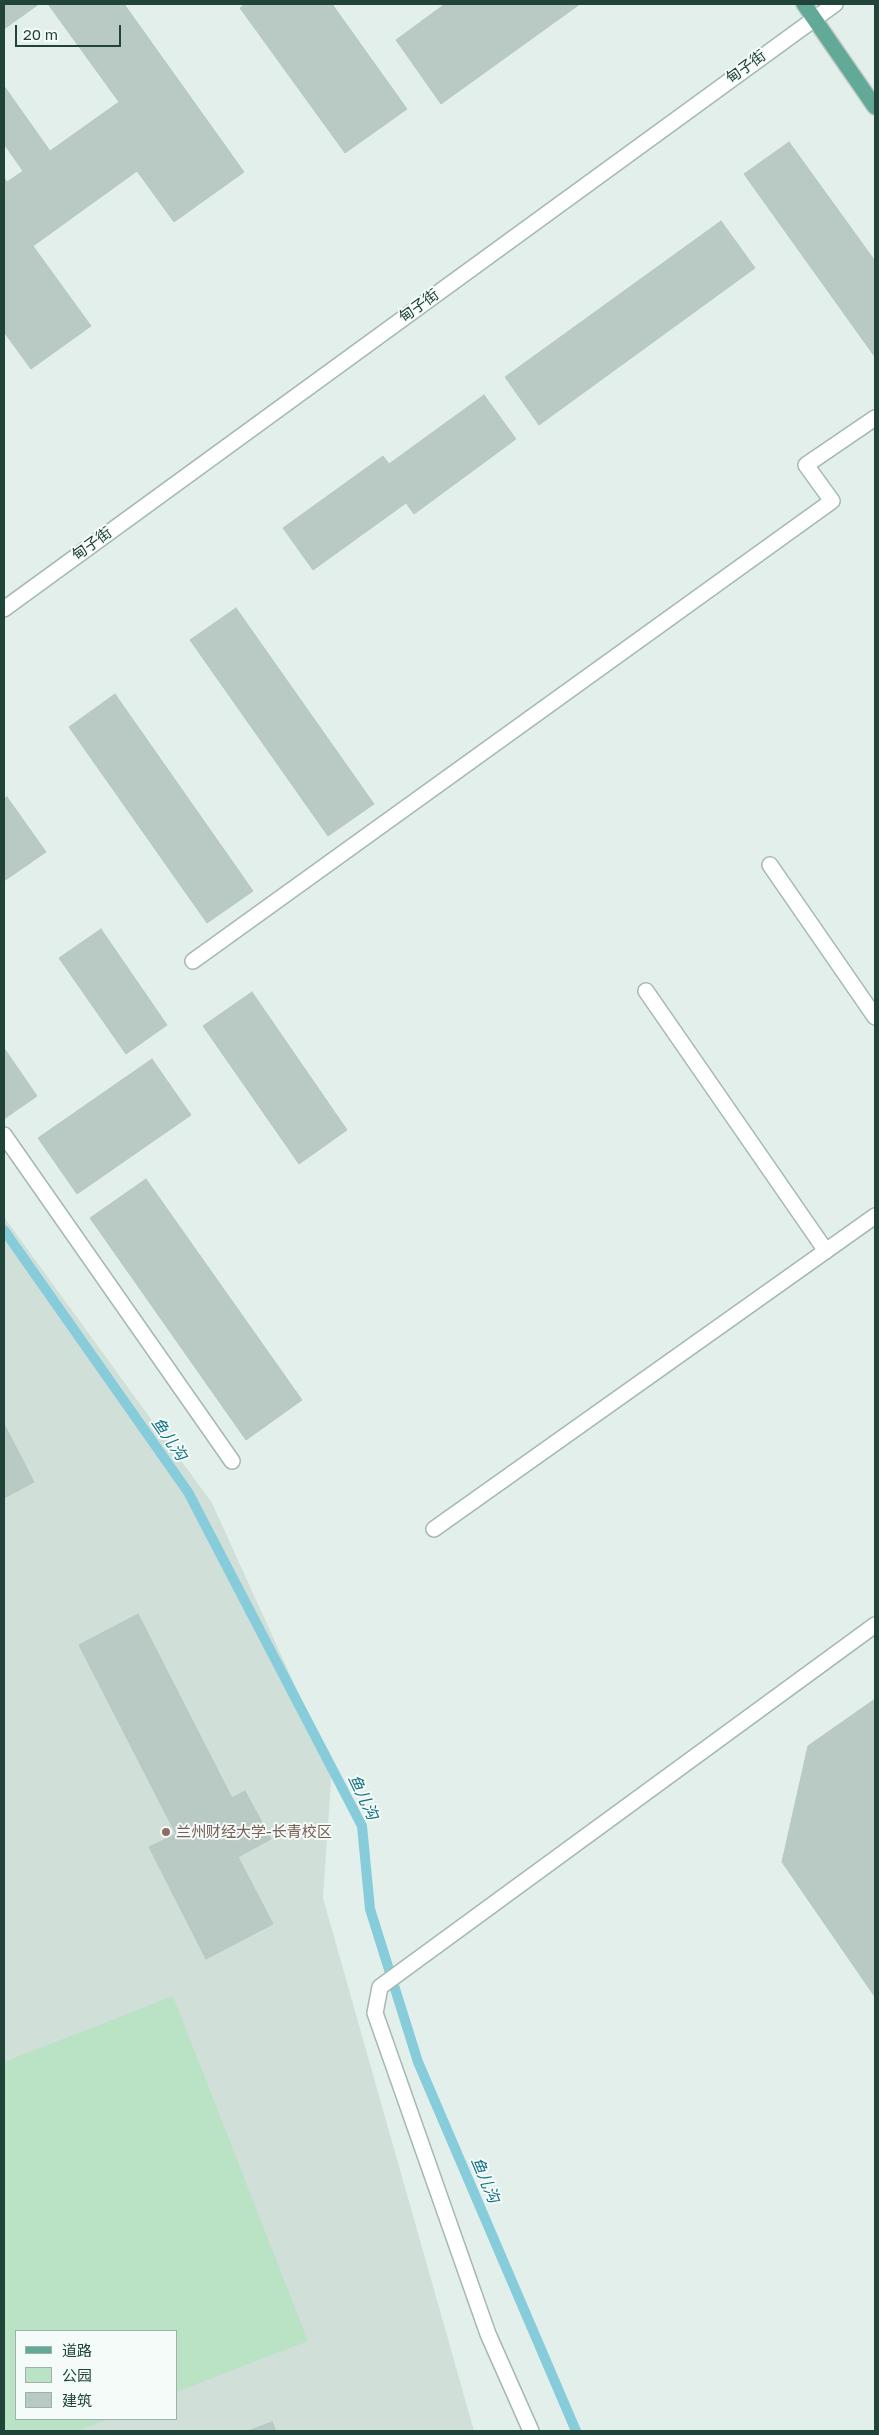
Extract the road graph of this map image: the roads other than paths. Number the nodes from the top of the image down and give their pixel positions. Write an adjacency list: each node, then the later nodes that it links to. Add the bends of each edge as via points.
1 (804, 4): 3 (main road)
2 (834, 4): 3 (street, 甸子街)
3 (815, 19): 4 (main road); 6 (street, 甸子街)
4 (875, 107)
5 (875, 418): 8 (street, via 806,465 832,501)
6 (4, 608)
7 (770, 866): 10 (street)
8 (193, 961)
9 (646, 991): 13 (street)
10 (875, 1017)
11 (4, 1135): 14 (street)
12 (875, 1216): 13 (street)
13 (826, 1251): 15 (street)
14 (232, 1461)
15 (434, 1529)
16 (875, 1625): 17 (street, via 380,1987 374,2013 488,2334)
17 (531, 2431)

